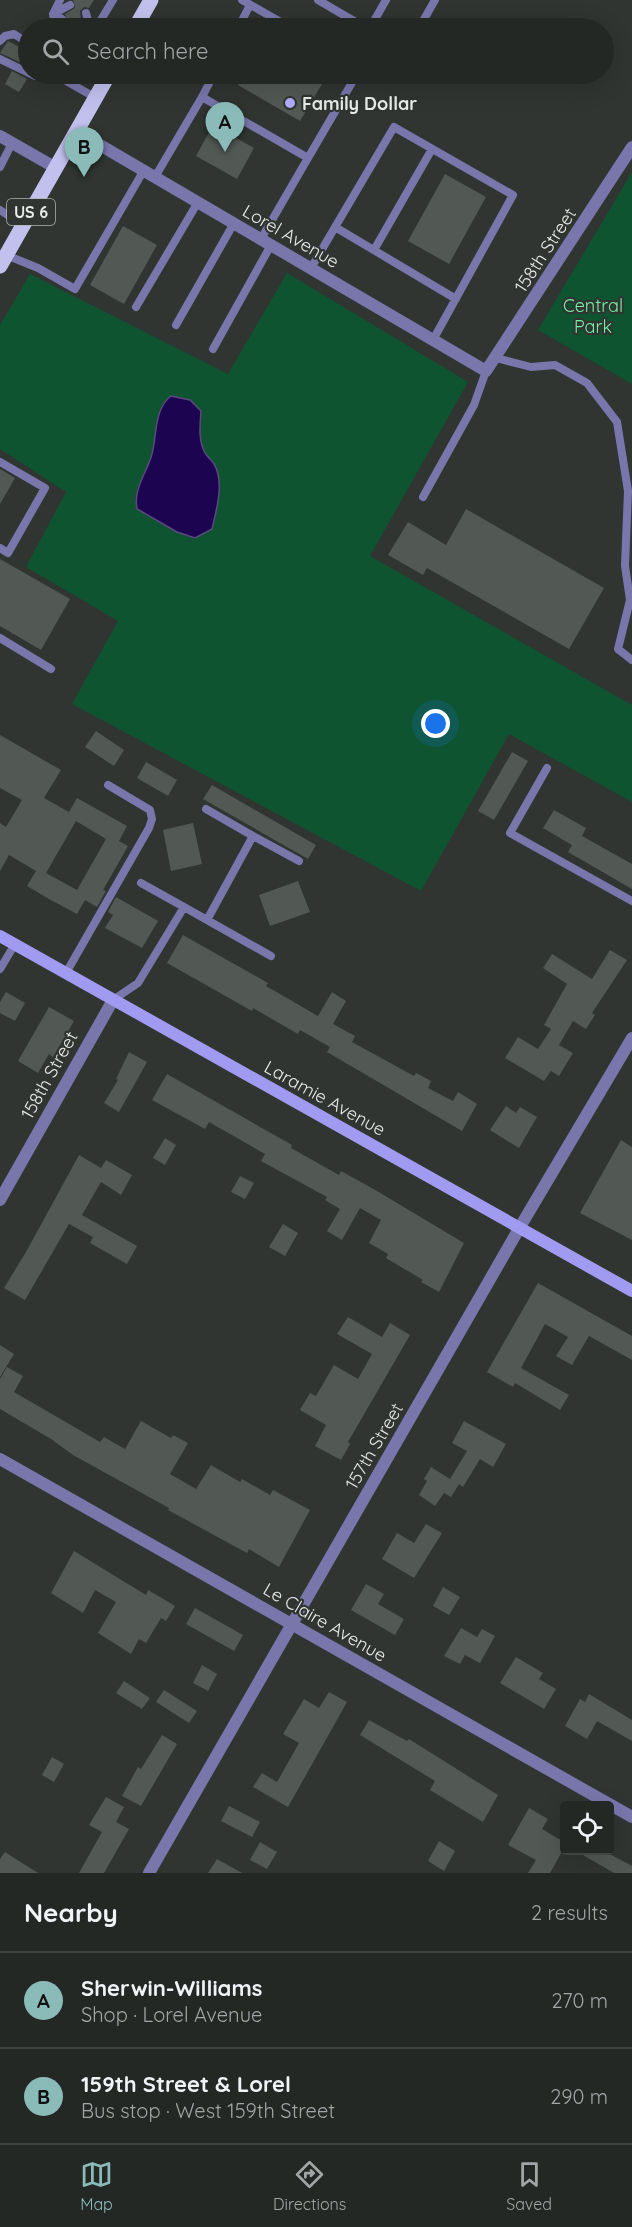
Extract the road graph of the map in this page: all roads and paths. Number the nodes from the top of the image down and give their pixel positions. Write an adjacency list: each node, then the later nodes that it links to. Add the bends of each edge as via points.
1 (60, 0): 11 (lane)
2 (112, 0): 15 (lane)
3 (151, 0): 16 (main road)
4 (242, 0): 9 (lane)
5 (318, 0): 19 (lane)
6 (386, 0): 20 (lane)
7 (435, 0): 21 (lane)
8 (70, 5): 11 (lane)
9 (250, 5): 17 (lane); 18 (lane)
10 (86, 13): 14 (lane)
11 (52, 14): 12 (lane); 13 (lane)
12 (53, 18)
13 (60, 18)
14 (87, 18)
15 (102, 18)
16 (141, 18)
17 (243, 18)
18 (273, 18)
19 (353, 18)
20 (377, 18)
21 (425, 18)
22 (18, 37): 23 (lane, via 5,36)
23 (0, 41)
24 (0, 59): 25 (lane)
25 (18, 68)
26 (72, 84): 31 (lane)
27 (104, 84): 31 (main road, US 6)
28 (209, 84): 30 (lane)
29 (351, 84): 37 (lane)
30 (202, 97): 37 (lane); 41 (lane)
31 (96, 98): 32 (main road, US 6)
32 (76, 131): 39 (main road, US 6); 40 (street, Lorel Avenue)
33 (0, 136): 34 (street)
34 (12, 143): 38 (lane); 39 (street)
35 (632, 147): 56 (street, 158th Street)
36 (432, 149): 46 (lane, via 394,127); 48 (lane); 51 (lane, via 513,195)
37 (308, 158): 47 (lane)
38 (0, 167)
39 (56, 168): 45 (main road, US 6)
40 (144, 170): 41 (street, Lorel Avenue); 49 (lane, via 75,289 38,268)
41 (155, 177): 42 (street, Lorel Avenue)
42 (198, 202): 44 (street, Lorel Avenue); 52 (lane)
43 (0, 210): 45 (lane)
44 (234, 223): 47 (street, Lorel Avenue); 53 (lane)
45 (23, 225): 49 (main road, US 6)
46 (335, 227): 48 (lane); 50 (lane)
47 (266, 242): 50 (street, Lorel Avenue); 55 (lane)
48 (374, 250): 51 (lane)
49 (2, 258)
50 (311, 268): 54 (street, Lorel Avenue)
51 (456, 299): 54 (lane)
52 (136, 307)
53 (176, 325)
54 (433, 340): 57 (street, Lorel Avenue)
55 (213, 349)
56 (496, 358): 57 (street, 158th Street); 62 (lane, via 531,367 555,365 587,383 617,422 628,491 625,566 630,600 618,649)
57 (486, 371): 59 (lane, via 474,405)
58 (0, 462): 60 (lane, via 45,488 8,554)
59 (423, 497)
60 (0, 549)
61 (0, 638): 63 (lane)
62 (632, 660)
63 (51, 669)
64 (548, 768): 70 (lane, via 510,833)
65 (108, 785): 77 (lane, via 150,810 152,819)
66 (206, 809): 67 (lane)
67 (253, 836): 68 (lane); 72 (lane)
68 (299, 861)
69 (141, 883): 71 (lane)
70 (632, 901)
71 (184, 907): 72 (lane); 78 (lane, via 138,983)
72 (207, 920): 75 (lane)
73 (0, 936): 74 (street, Laramie Avenue)
74 (15, 944): 76 (lane); 77 (street, Laramie Avenue)
75 (271, 956)
76 (0, 969)
77 (66, 973): 78 (street, Laramie Avenue)
78 (113, 1000): 80 (street, 158th Street); 81 (street, Laramie Avenue)
79 (632, 1038): 81 (street, 157th Street)
80 (0, 1200)
81 (520, 1227): 82 (street, Laramie Avenue); 84 (street, 157th Street)
82 (632, 1291)
83 (0, 1459): 84 (street, Le Claire Avenue)
84 (293, 1625): 85 (street, Le Claire Avenue); 86 (street, 157th Street)
85 (632, 1816)
86 (149, 1873)

